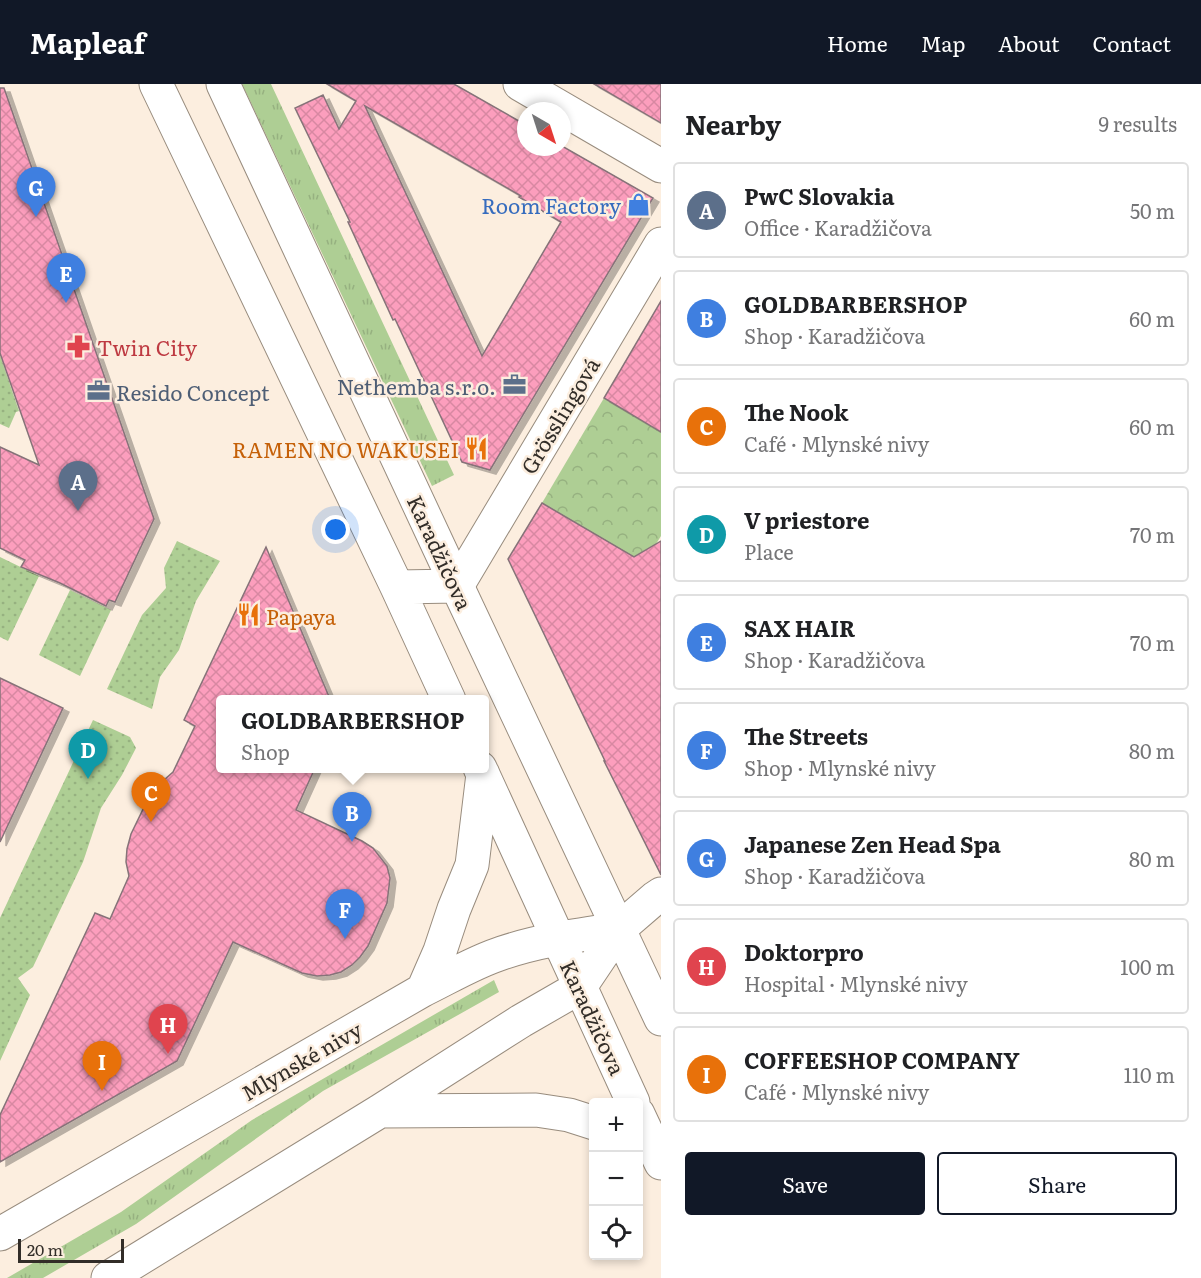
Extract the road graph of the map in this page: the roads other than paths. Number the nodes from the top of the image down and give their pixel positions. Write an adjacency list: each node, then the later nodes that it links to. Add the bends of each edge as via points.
1 (156, 84): 7 (main road)
2 (223, 84): 6 (main road, Karadžičova)
3 (520, 84): 4 (main road)
4 (661, 166)
5 (661, 244): 6 (main road, Grösslingová)
6 (457, 586): 7 (main road); 12 (main road, Karadžičova)
7 (397, 587): 8 (main road)
8 (446, 695)
9 (481, 773): 15 (main road, via 472,865)
10 (482, 773): 13 (main road, Karadžičova)
11 (661, 894): 12 (main road)
12 (619, 929): 13 (main road, Mlynské nivy); 14 (main road); 16 (main road, Karadžičova)
13 (558, 939): 14 (main road, Karadžičova); 15 (main road, Mlynské nivy, via 496,955)
14 (580, 987): 17 (main road, Karadžičova); 18 (main road)
15 (423, 990): 24 (main road, Mlynské nivy)
16 (661, 1019)
17 (631, 1098)
18 (380, 1111): 19 (main road, via 537,1110); 25 (main road)
19 (589, 1121)
20 (643, 1123): 22 (main road)
21 (642, 1152): 23 (main road)
22 (661, 1163)
23 (661, 1168)
24 (0, 1234)
25 (108, 1278)

